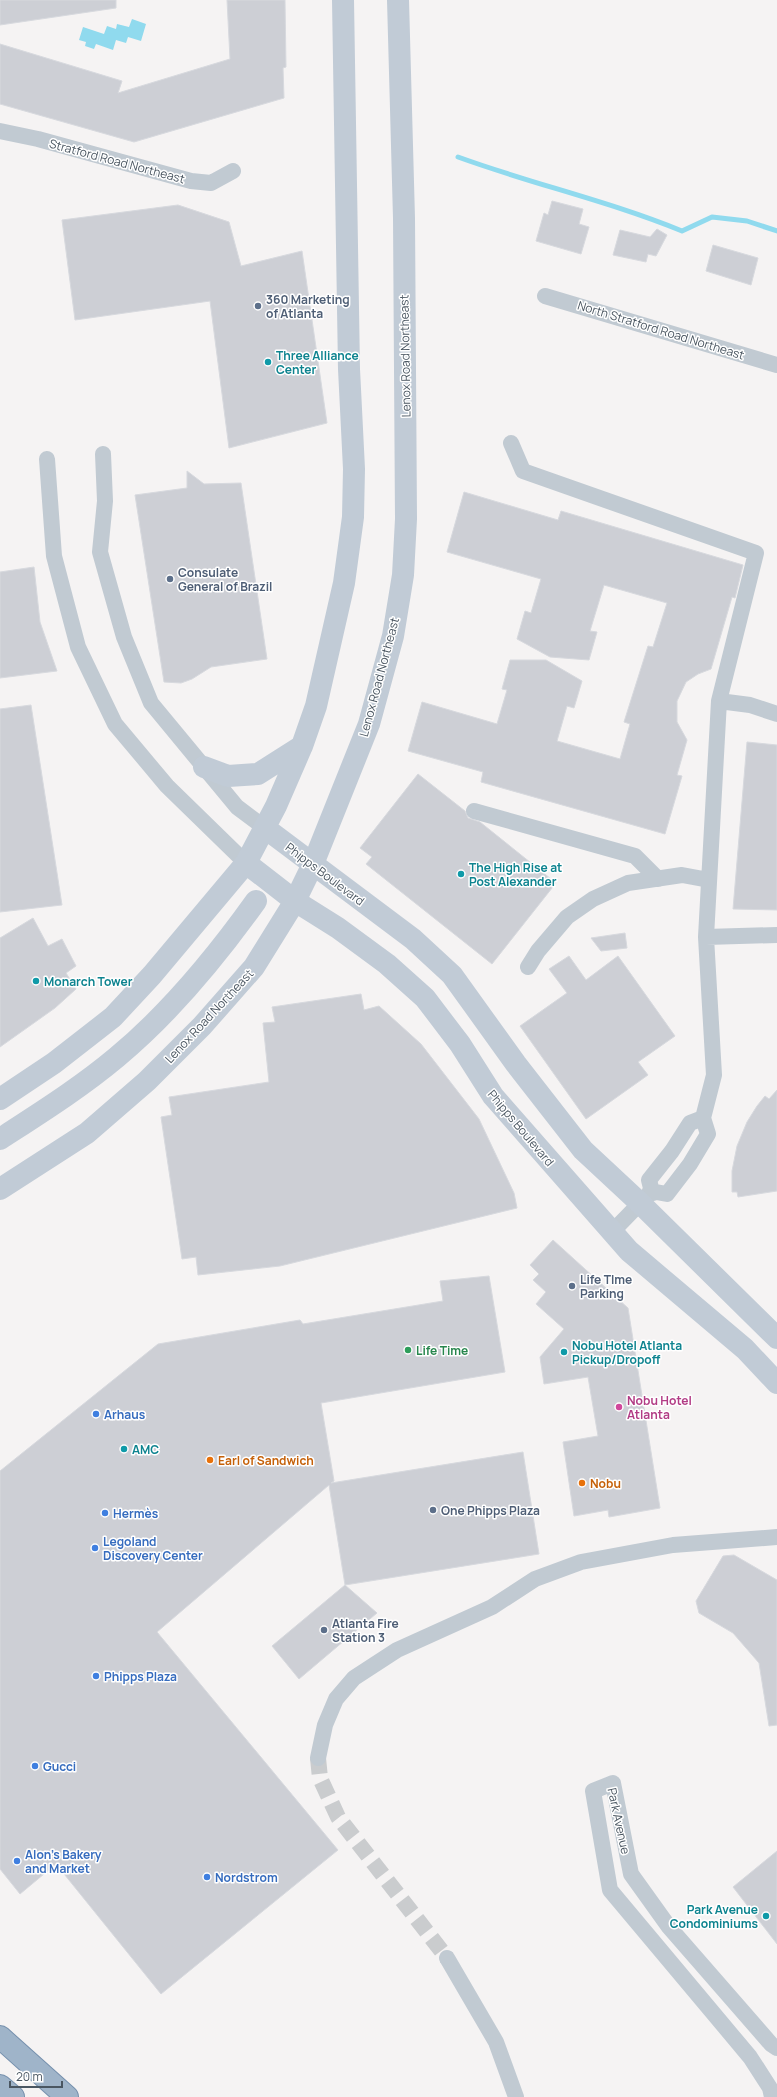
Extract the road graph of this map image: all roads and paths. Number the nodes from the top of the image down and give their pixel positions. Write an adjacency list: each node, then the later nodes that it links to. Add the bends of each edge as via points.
1 (344, 0): 12 (main road, via 353,517 344,583 316,706)
2 (398, 0): 17 (main road, Lenox Road Northeast, via 406,367 406,519 403,575 393,636 369,724)
3 (0, 131): 4 (street, Stratford Road Northeast, via 191,181 211,183)
4 (233, 171)
5 (545, 296): 6 (street, North Stratford Road Northeast)
6 (777, 365)
7 (511, 443): 10 (street, via 523,471 756,553)
8 (102, 454): 13 (street, via 105,501 100,552 124,637 151,703)
9 (46, 459): 16 (street, via 54,556 78,647 116,724 167,786)
10 (719, 701): 11 (street, via 750,705); 19 (street)
11 (777, 714)
12 (302, 746): 13 (main road, via 258,774 228,776); 15 (main road)
13 (204, 767): 15 (street, via 237,807)
14 (474, 811): 18 (street, via 635,856)
15 (265, 828): 16 (main road); 17 (main road, Phipps Boulevard)
16 (246, 863): 20 (main road); 21 (main road, Phipps Boulevard); 25 (main road, via 152,975 113,1017 54,1063)
17 (313, 864): 21 (main road, Lenox Road Northeast); 29 (main road, Phipps Boulevard, via 413,939 452,975 516,1064 583,1150)
18 (658, 879): 19 (street, via 682,875); 24 (street, via 628,883 593,899 567,917)
19 (709, 880): 23 (street)
20 (256, 901): 21 (main road); 27 (main road, via 231,936 164,1013 118,1057 73,1092)
21 (295, 901): 28 (main road, Lenox Road Northeast, via 254,967 202,1026 87,1133); 30 (main road, Phipps Boulevard, via 338,928 387,964 425,998 460,1044 493,1096)
22 (777, 935): 23 (street)
23 (706, 937): 26 (street, via 714,1076)
24 (528, 967)
25 (0, 1099)
26 (703, 1118): 29 (street, via 690,1122 672,1151 649,1180 651,1188); 29 (street, via 708,1134 690,1164 667,1194 656,1192)
27 (0, 1139)
28 (0, 1189)
29 (645, 1199): 30 (street); 31 (main road, Phipps Boulevard)
30 (612, 1232): 32 (main road, Phipps Boulevard, via 637,1259 744,1349)
31 (777, 1338)
32 (777, 1383)
33 (777, 1537): 34 (street, via 674,1545 581,1562 535,1579 492,1607 396,1650 354,1678 336,1699 325,1725)
34 (318, 1758)
35 (447, 1958): 43 (street, via 496,2042)
36 (0, 2037): 42 (highway)
37 (777, 2048): 38 (street, Park Avenue, via 669,1927 630,1874 613,1783 593,1791 610,1890)
38 (750, 2058): 39 (street, Park Avenue); 44 (street, Park Avenue, via 770,2088)
39 (777, 2079)
40 (0, 2086): 41 (highway)
41 (13, 2097)
42 (67, 2097)
43 (516, 2097)
44 (772, 2097)

